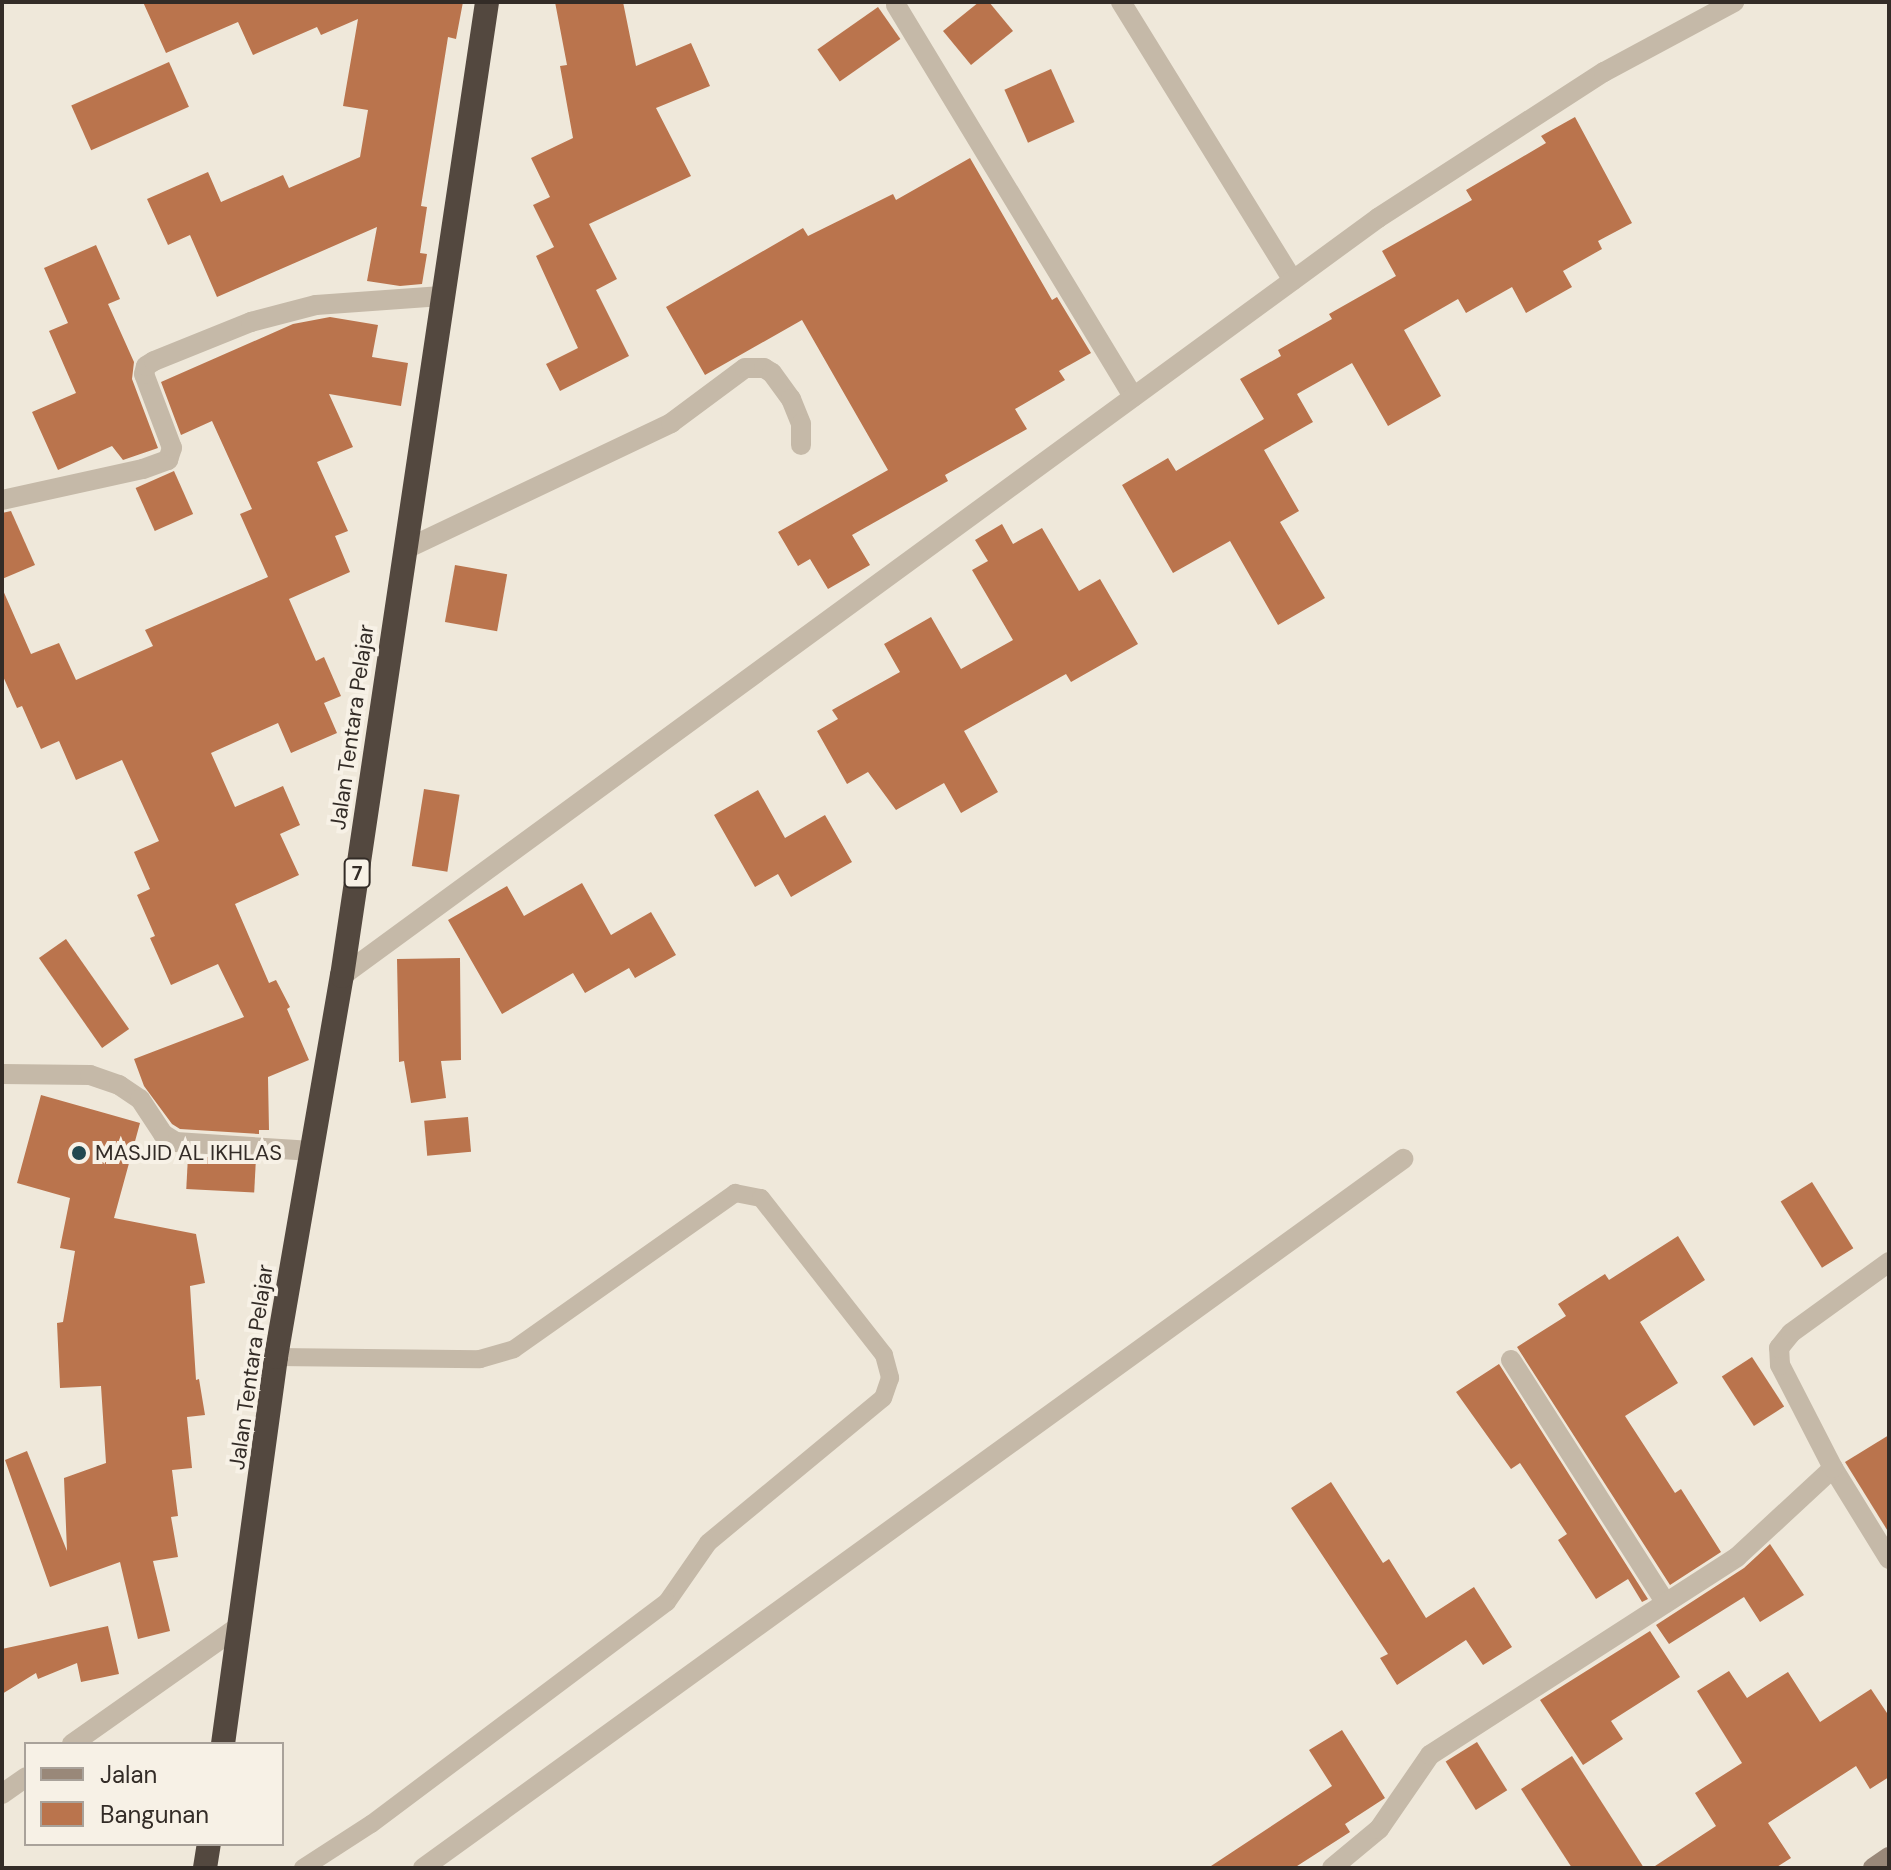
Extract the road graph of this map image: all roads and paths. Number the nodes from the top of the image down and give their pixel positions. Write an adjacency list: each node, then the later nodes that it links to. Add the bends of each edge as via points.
1 (487, 2): 6 (highway, Jalan Tentara Pelajar / 7)
2 (1121, 2): 5 (street)
3 (1734, 2): 5 (street, via 1604,72 1378,218)
4 (896, 5): 7 (street)
5 (1293, 280): 7 (street)
6 (442, 296): 9 (street, via 316,305 251,322 154,361 144,374 172,448 168,460); 10 (highway, Jalan Tentara Pelajar / 7)
7 (1133, 397): 11 (street)
8 (801, 445): 10 (street, via 801,424 791,399 772,373 745,368 671,423)
9 (2, 500)
10 (404, 550): 11 (highway, Jalan Tentara Pelajar / 7)
11 (342, 976): 13 (highway, Jalan Tentara Pelajar / 7)
12 (2, 1074): 13 (street, via 90,1075 119,1085 140,1099 163,1134 176,1142)
13 (312, 1151): 16 (highway, Jalan Tentara Pelajar / 7)
14 (1403, 1159): 30 (street)
15 (1889, 1262): 18 (street, via 1791,1333 1779,1348 1780,1365)
16 (276, 1357): 21 (highway, Jalan Tentara Pelajar / 7); 29 (lane, via 480,1359 514,1349 735,1193 761,1198 884,1355 890,1378 883,1398 708,1543 667,1602 371,1824)
17 (1511, 1360): 20 (street)
18 (1833, 1468): 19 (street); 20 (street, via 1737,1557)
19 (1889, 1559)
20 (1666, 1603): 31 (street, via 1430,1755 1379,1829)
21 (241, 1625): 22 (street); 23 (highway, Jalan Tentara Pelajar / 7)
22 (75, 1742)
23 (223, 1742)
24 (24, 1778): 25 (street)
25 (2, 1794)
26 (209, 1846): 28 (highway)
27 (1889, 1857): 32 (street)
28 (205, 1868)
29 (303, 1868)
30 (423, 1868)
31 (1332, 1868)
32 (1873, 1868)

